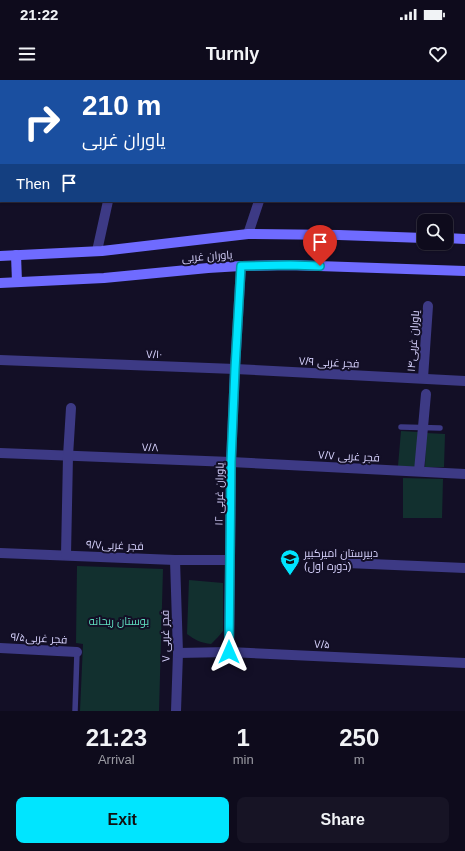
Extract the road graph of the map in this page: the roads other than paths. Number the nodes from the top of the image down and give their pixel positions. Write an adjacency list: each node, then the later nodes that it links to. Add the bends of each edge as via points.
1 (108, 202): 7 (street)
2 (259, 202): 3 (street)
3 (248, 234): 4 (main road, یاوران غربی); 7 (main road, یاوران غربی)
4 (417, 238)
5 (453, 238): 6 (main road)
6 (465, 239)
7 (97, 251): 8 (main road, یاوران غربی)
8 (16, 255): 9 (main road, یاوران غربی); 12 (main road)
9 (0, 256)
10 (241, 266): 11 (main road, یاوران غربی, via 290,265); 12 (main road, یاوران غربی, via 104,278); 16 (street, ۱۲ یاوران غربی)
11 (465, 271)
12 (17, 282): 13 (main road, یاوران غربی)
13 (0, 283)
14 (428, 306): 17 (street, یاوران غربی۱۴)
15 (0, 360): 16 (street, ۷/۱۰)
16 (235, 369): 17 (street, ۷/۹ فجر غربی); 26 (street, ۱۲ یاوران غربی)
17 (423, 378): 18 (street, ۷/۹ فجر غربی)
18 (465, 380)
19 (426, 394): 22 (street)
20 (71, 408): 25 (street)
21 (401, 427): 22 (lane)
22 (423, 428): 23 (lane); 27 (street)
23 (440, 428)
24 (0, 453): 25 (street, ۷/۸)
25 (68, 456): 26 (street, ۷/۸); 30 (street)
26 (231, 462): 27 (street, ۷/۷ فجر غربی); 32 (street, ۱۲ یاوران غربی)
27 (419, 471): 28 (street, ۷/۷ فجر غربی)
28 (465, 474)
29 (0, 553): 30 (street, فجر غربی۹/۷)
30 (66, 555): 31 (street, فجر غربی۹/۷)
31 (175, 560): 32 (street, فجر غربی۹/۷); 38 (street, ۷ فجر غربی)
32 (230, 560): 37 (street, ۱۲ یاوران غربی)
33 (347, 563): 34 (street)
34 (465, 568)
35 (0, 648): 36 (street, فجر غربی۹/۵)
36 (77, 652): 40 (lane)
37 (229, 652): 38 (street, ۷/۵); 39 (street, ۷/۵)
38 (178, 653): 41 (street, ۷ فجر غربی)
39 (465, 663)
40 (75, 711)
41 (176, 711)

